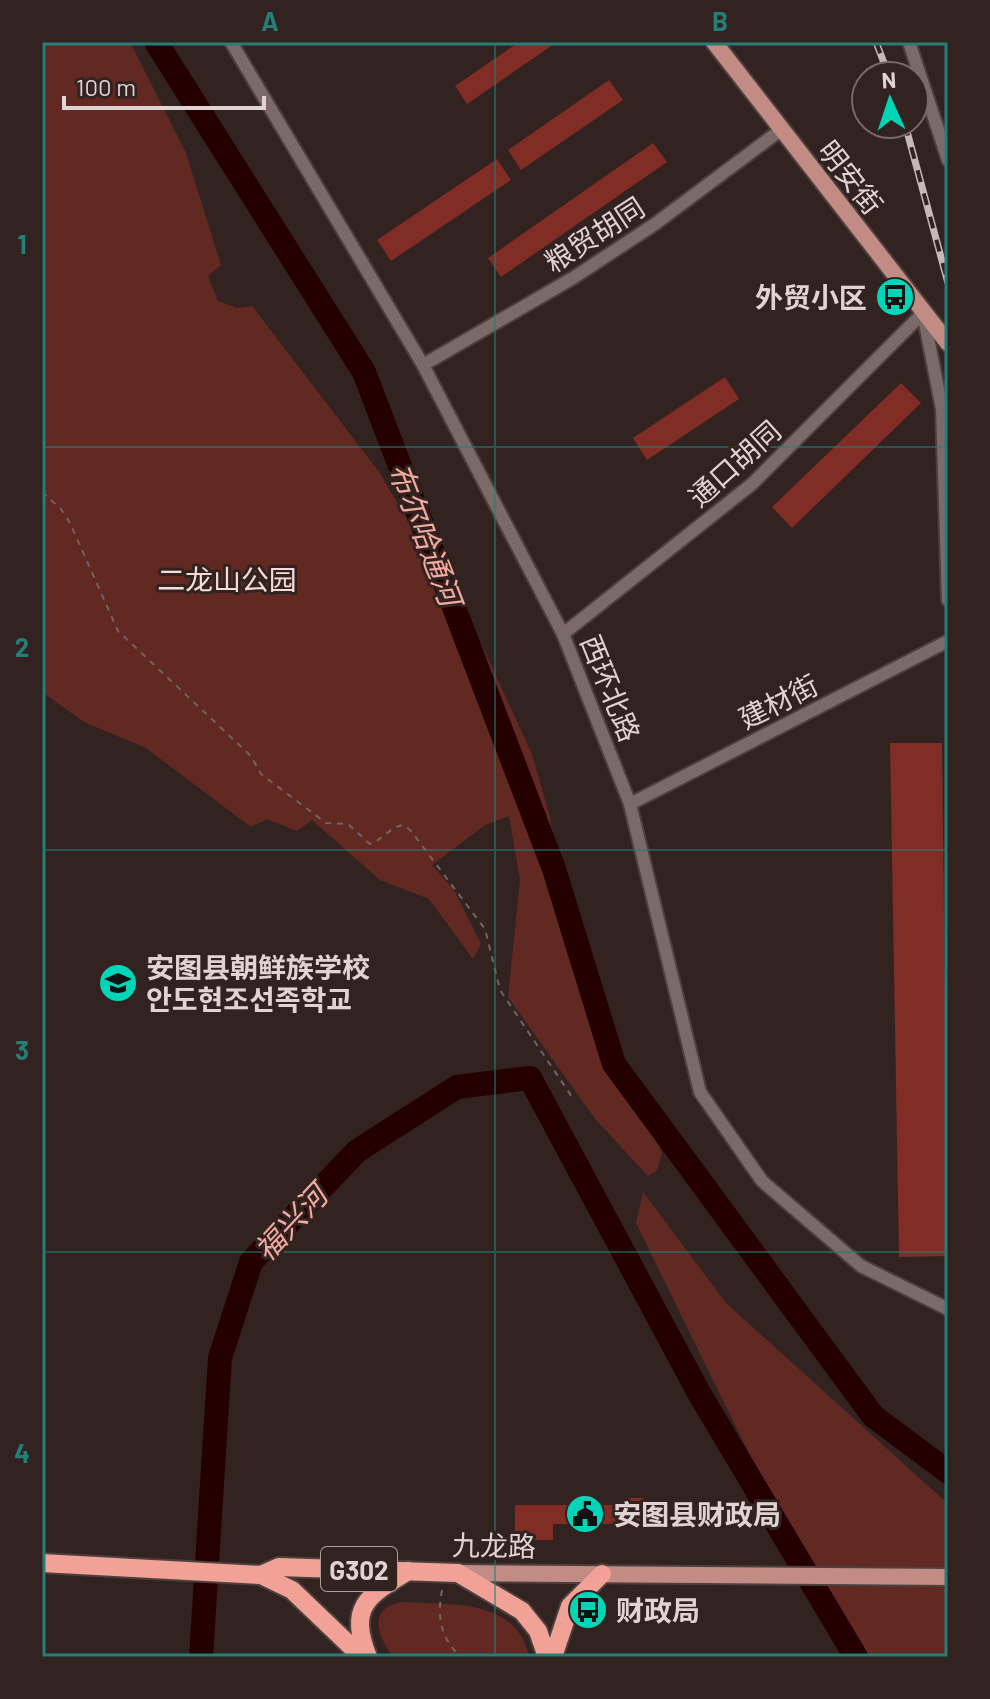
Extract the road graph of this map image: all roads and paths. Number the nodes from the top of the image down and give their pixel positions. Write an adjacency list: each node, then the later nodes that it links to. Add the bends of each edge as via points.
1 (231, 42): 8 (street, 西环北路)
2 (714, 42): 4 (main road, 明安街)
3 (909, 42): 5 (street)
4 (782, 129): 6 (main road, 明安街); 8 (street, 粮贸胡同, via 643,232)
5 (947, 153)
6 (923, 313): 7 (main road, 明安街); 10 (street, via 942,409); 11 (street, 通口胡同, via 752,484)
7 (948, 343)
8 (423, 365): 11 (street, 西环北路)
9 (42, 492): 14 (path, via 70,523 118,631 251,756 261,774 326,823 348,824 370,844 393,827 404,825 411,831 485,929 500,990)
10 (948, 600)
11 (563, 634): 13 (street, 西环北路)
12 (948, 641): 13 (street, 建材街)
13 (630, 804): 15 (street, 西环北路, via 700,1092 762,1181 861,1266)
14 (574, 1100)
15 (948, 1309)
16 (42, 1563): 20 (highway, 九龙路 / G302)
17 (408, 1571): 18 (highway, 九龙路 / G302); 20 (highway, 九龙路 / G302, via 279,1567); 22 (highway, via 373,1594 362,1609 358,1633)
18 (452, 1572): 19 (main road, 九龙路); 23 (path, via 439,1608 440,1626); 24 (highway, G302, via 522,1611 538,1631)
19 (602, 1574): 21 (main road, 九龙路); 25 (highway, via 570,1606)
20 (261, 1575): 22 (highway, G302, via 292,1590)
21 (948, 1577)
22 (365, 1657)
23 (461, 1657)
24 (547, 1657)
25 (553, 1657)

